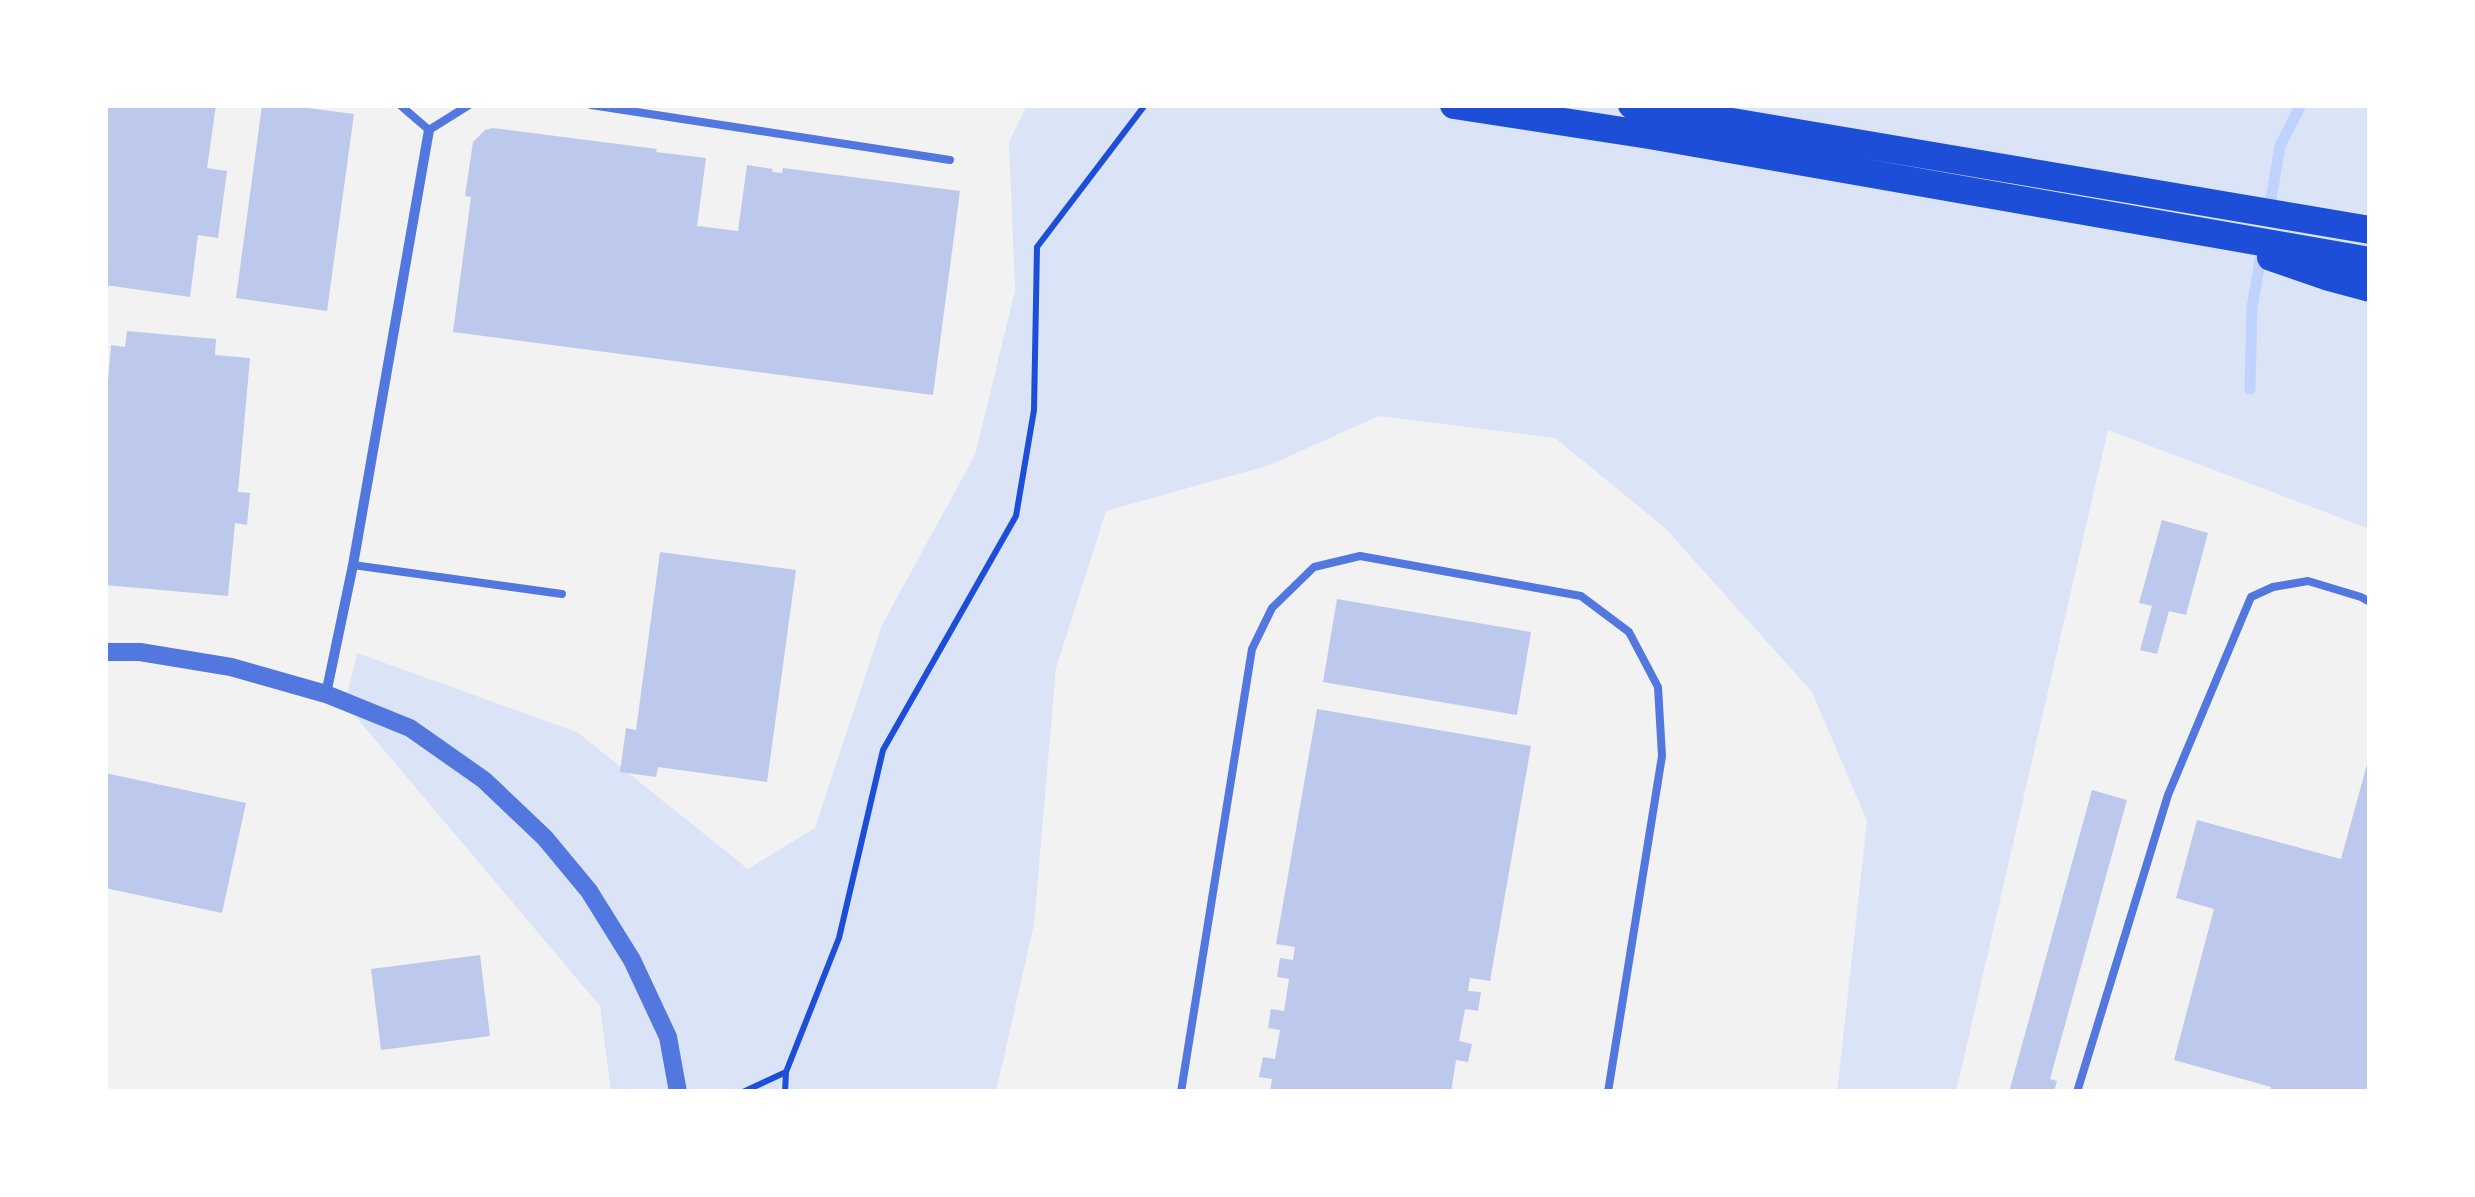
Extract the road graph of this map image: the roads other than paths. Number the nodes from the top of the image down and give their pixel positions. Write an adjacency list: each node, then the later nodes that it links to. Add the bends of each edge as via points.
1 (400, 105): 6 (lane)
2 (469, 105): 6 (lane)
3 (590, 105): 7 (lane)
4 (1454, 105): 9 (highway, via 2182,227)
5 (1632, 105): 8 (highway)
6 (429, 130): 11 (street)
7 (950, 160)
8 (2360, 228)
9 (2347, 265): 10 (highway)
10 (2370, 288)
11 (353, 565): 12 (lane); 15 (street)
12 (562, 594)
13 (2370, 602): 19 (lane, via 2308,581 2250,597 2168,795)
14 (105, 652): 15 (street, via 231,667)
15 (326, 694): 16 (street, via 410,728 484,780 545,838 589,891 632,960 668,1037)
16 (678, 1092)
17 (1181, 1092): 18 (lane, via 1252,649 1272,608 1314,568 1360,556 1581,596 1629,632 1658,687 1662,756)
18 (1608, 1092)
19 (2076, 1092)

